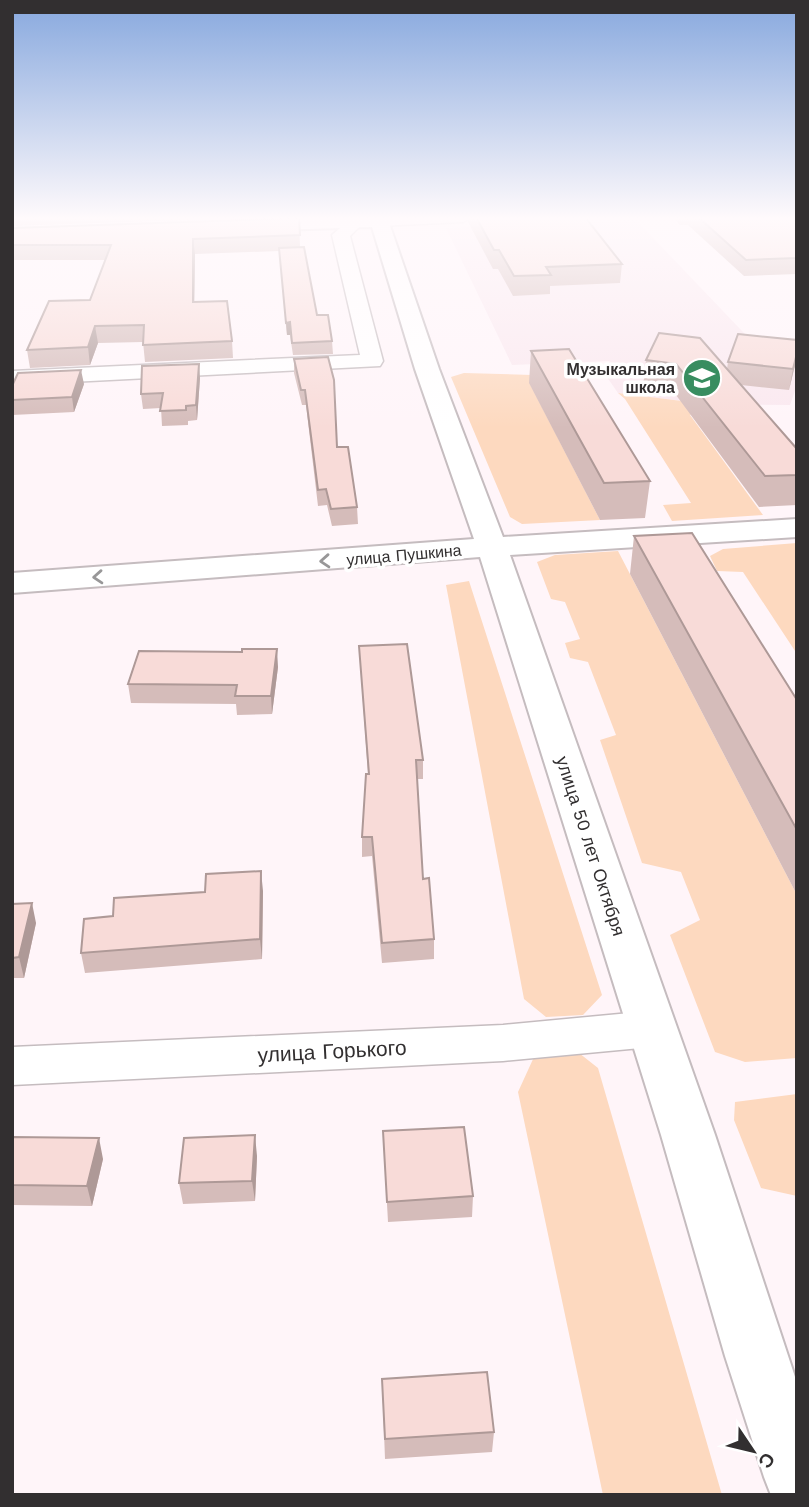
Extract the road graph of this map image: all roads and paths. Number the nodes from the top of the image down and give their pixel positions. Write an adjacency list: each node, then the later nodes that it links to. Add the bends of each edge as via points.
1 (354, 287): 3 (street, via 372,362)
2 (396, 287): 5 (main road, улица 50 лет Октября)
3 (12, 379)
4 (797, 528): 5 (main road, улица Пушкина)
5 (491, 548): 6 (main road, улица Пушкина, one-way to 6); 7 (main road, улица 50 лет Октября)
6 (12, 583)
7 (651, 1029): 8 (street, улица Горького, via 503,1042); 9 (main road, улица 50 лет Октября)
8 (12, 1066)
9 (797, 1477)

